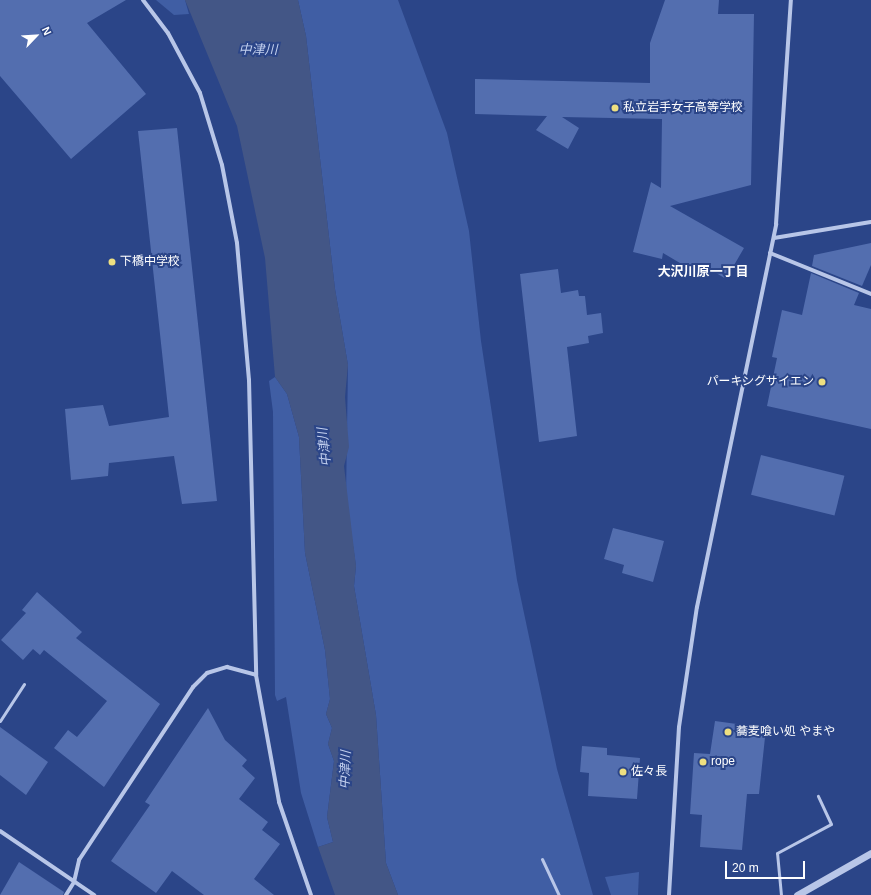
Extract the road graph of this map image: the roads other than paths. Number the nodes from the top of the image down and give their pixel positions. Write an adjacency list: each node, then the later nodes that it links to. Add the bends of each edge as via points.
1 (142, 0): 7 (street, via 168,33 200,93 222,166 237,243 249,380)
2 (791, 0): 4 (street)
3 (871, 222): 4 (street)
4 (774, 238): 5 (street)
5 (770, 253): 6 (street); 19 (street, via 697,607 679,727)
6 (871, 294)
7 (256, 675): 14 (street, via 227,667 207,673 193,687 79,860); 17 (street, via 279,802)
8 (24, 684): 9 (lane)
9 (0, 721)
10 (818, 796): 20 (lane, via 831,824 777,852)
11 (0, 831): 14 (street)
12 (871, 853): 21 (street)
13 (542, 859): 18 (lane)
14 (74, 882): 15 (street); 16 (street)
15 (66, 895)
16 (94, 895)
17 (311, 895)
18 (559, 895)
19 (669, 895)
20 (781, 895)
21 (797, 895)

